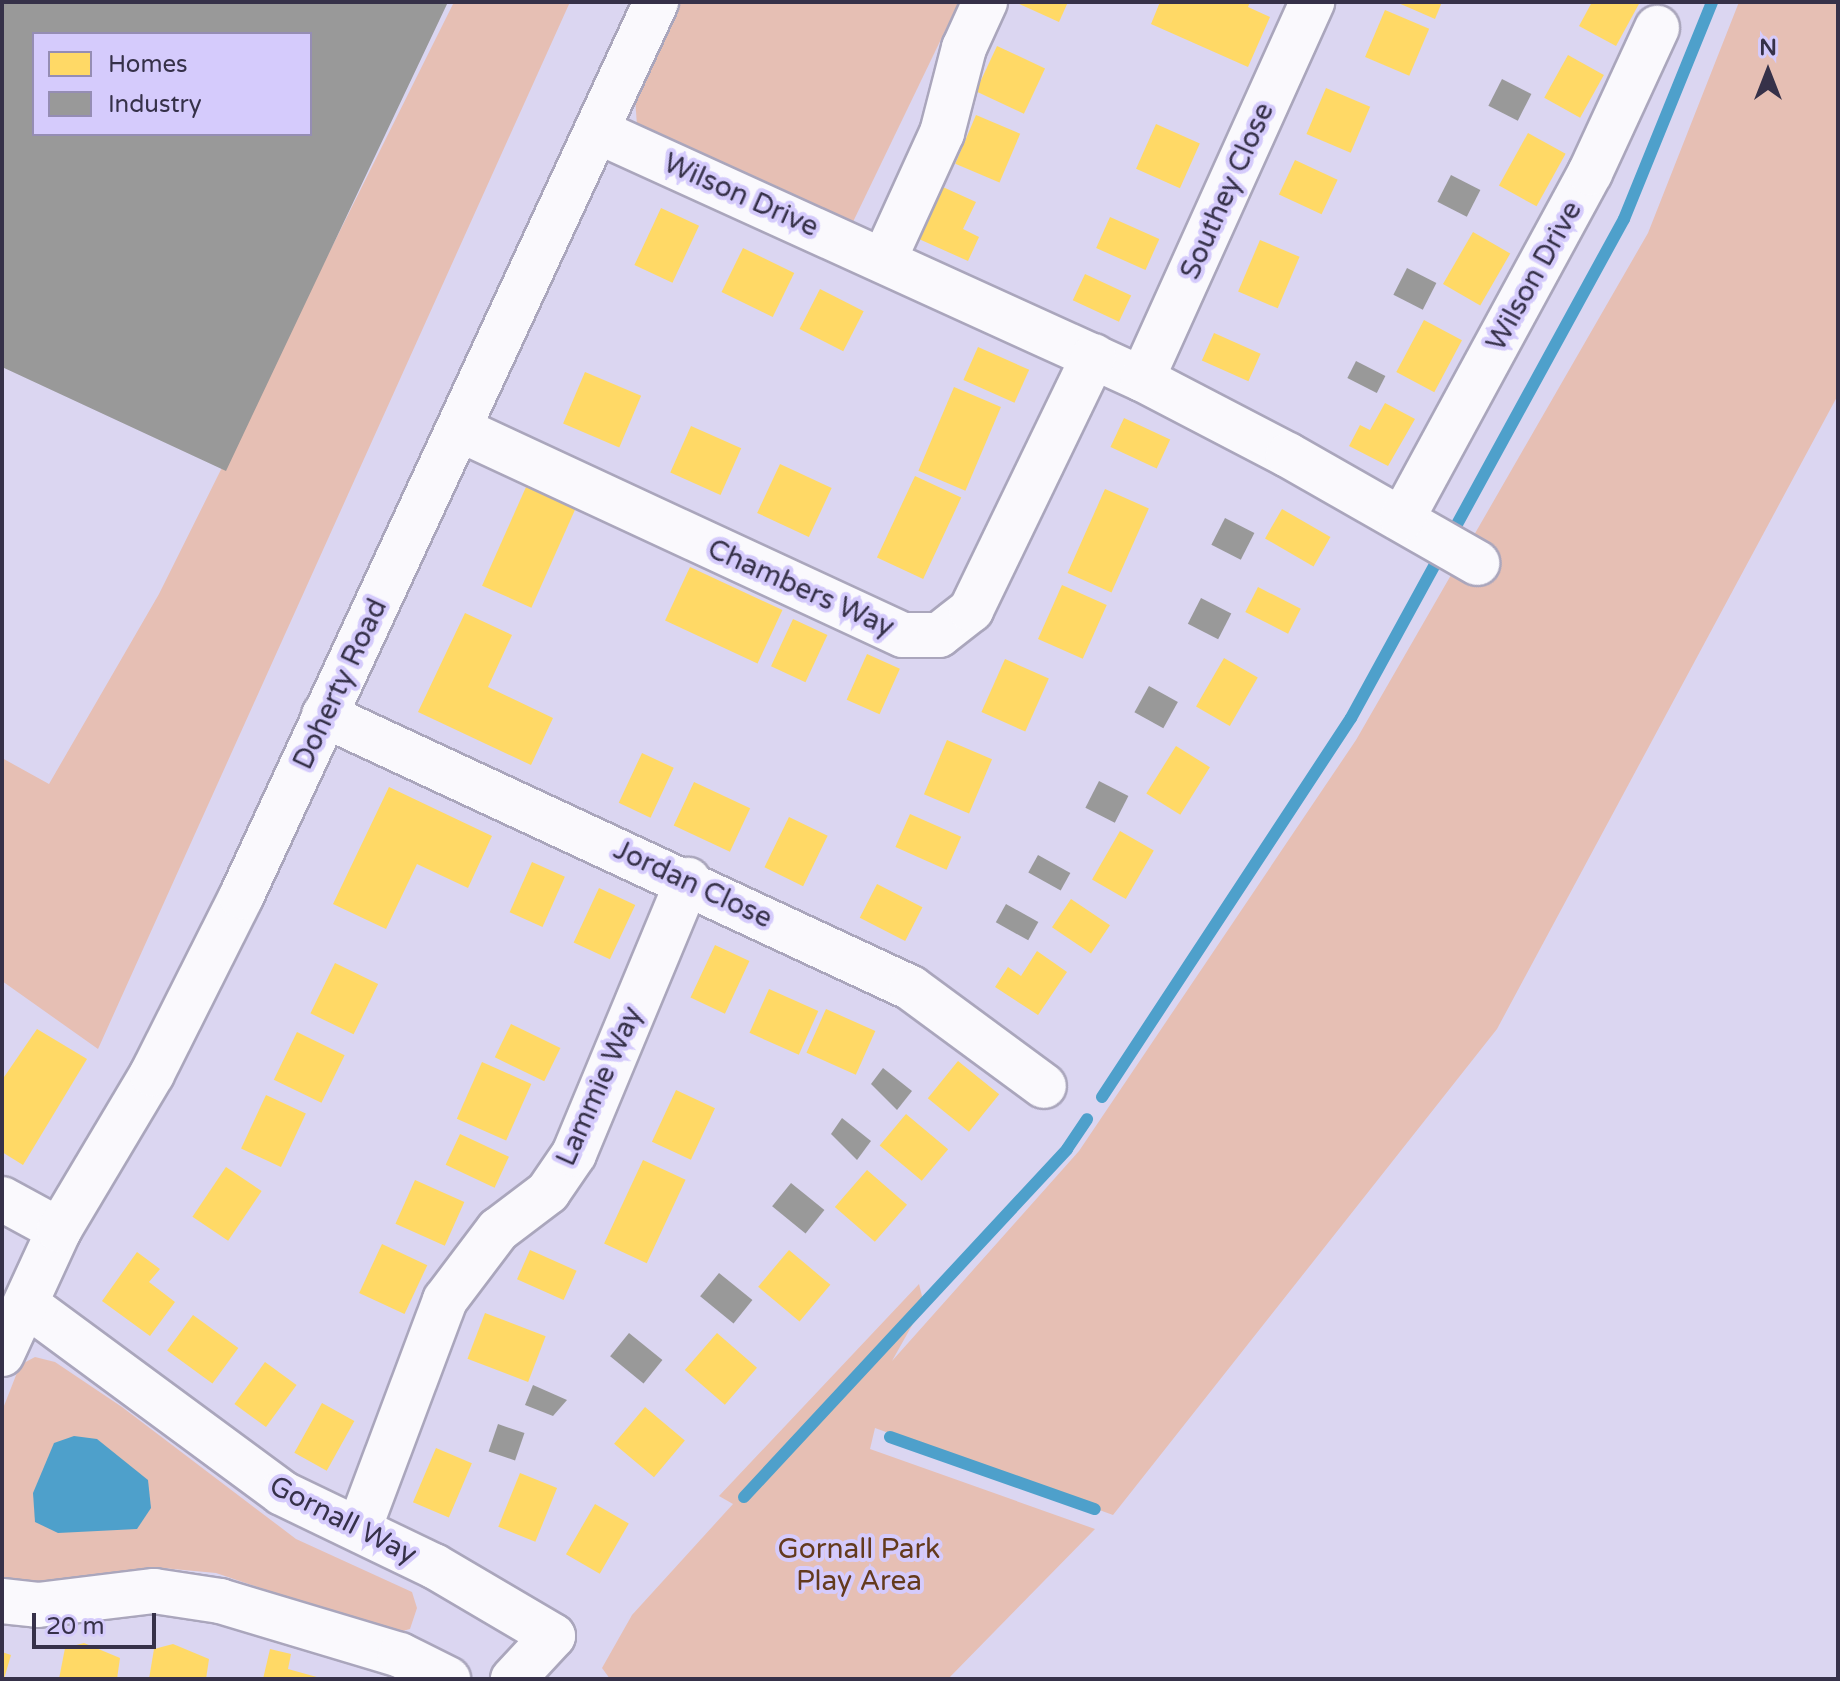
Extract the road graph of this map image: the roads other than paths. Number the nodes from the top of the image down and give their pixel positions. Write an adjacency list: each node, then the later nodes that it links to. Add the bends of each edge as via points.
1 (656, 2): 5 (street, Doherty Road)
2 (985, 2): 6 (street, via 964,48 942,133)
3 (1312, 2): 8 (street, Southey Close)
4 (1657, 28): 8 (street, Wilson Drive, via 1590,173 1441,542)
5 (597, 131): 6 (street, Wilson Drive); 9 (street, Doherty Road)
6 (884, 260): 7 (street, Wilson Drive)
7 (1094, 356): 8 (street, Wilson Drive); 9 (street, Chambers Way, via 971,610 939,635 903,635)
8 (1142, 379)
9 (461, 430): 10 (street, Doherty Road)
10 (324, 715): 11 (street, Jordan Close); 14 (street, Doherty Road, via 152,1074)
11 (688, 880): 12 (street, Jordan Close, via 911,988); 17 (street, Lammie Way, via 574,1154 548,1192 498,1230 445,1300)
12 (1044, 1086)
13 (2, 1199): 14 (street)
14 (59, 1230): 15 (street, Doherty Road)
15 (26, 1304): 16 (street, Doherty Road); 17 (street, Gornall Way, via 282,1493)
16 (2, 1354)
17 (359, 1529): 20 (street, Gornall Way, via 553,1636)
18 (2, 1601): 19 (street, via 38,1605 154,1591 220,1601 400,1655)
19 (448, 1679)
20 (513, 1679)

